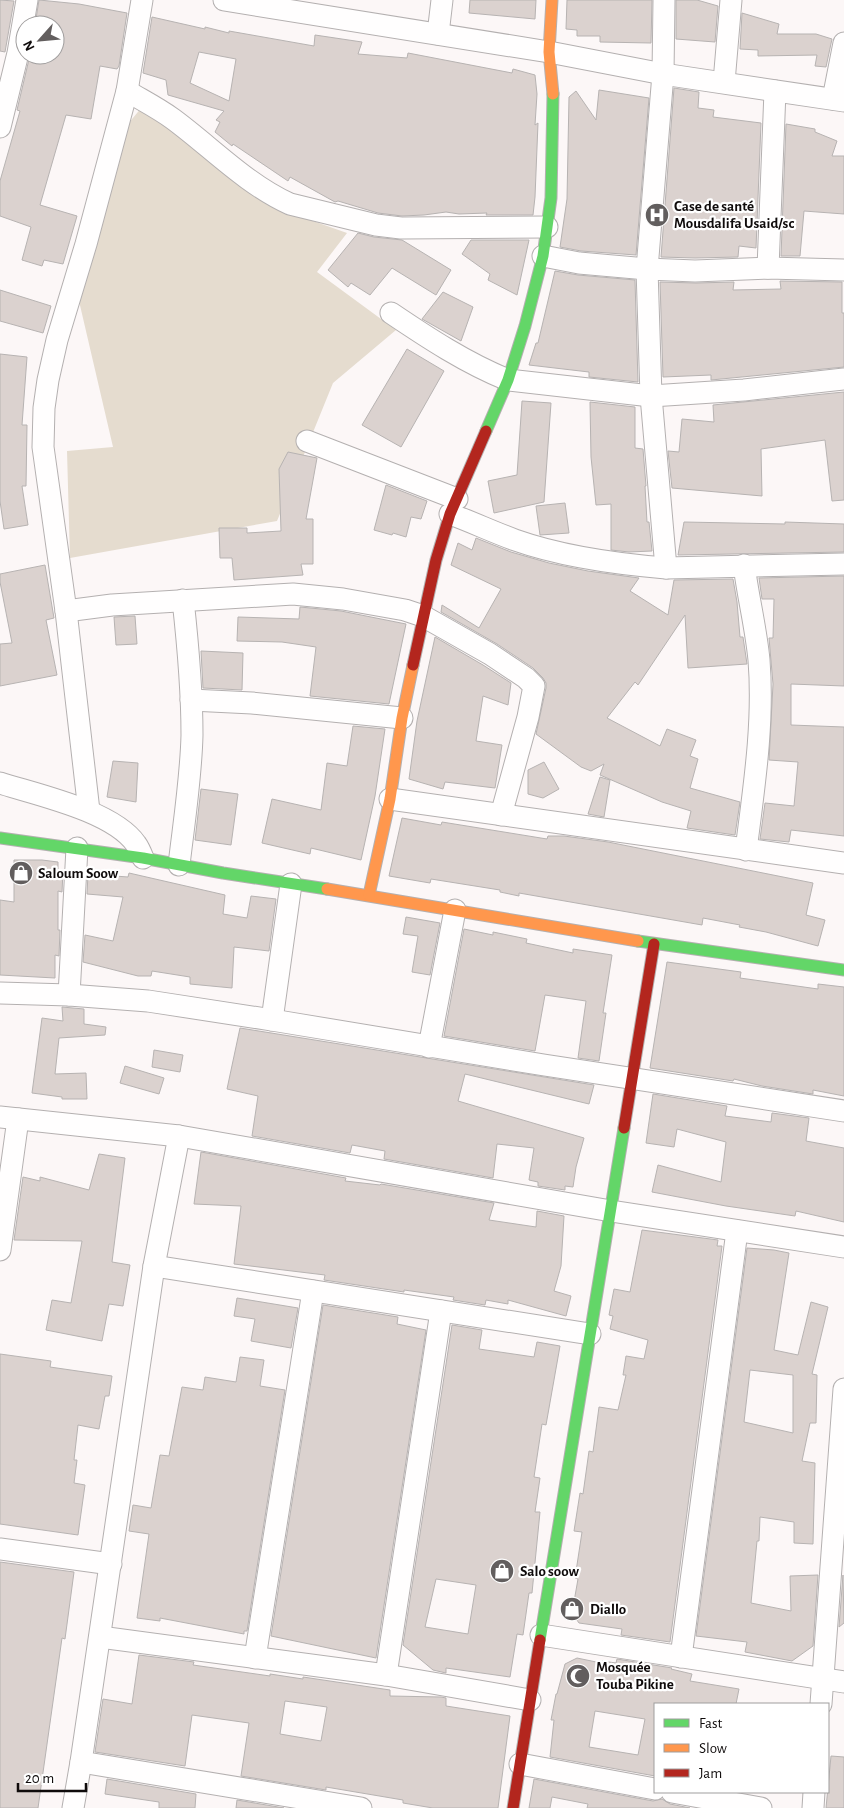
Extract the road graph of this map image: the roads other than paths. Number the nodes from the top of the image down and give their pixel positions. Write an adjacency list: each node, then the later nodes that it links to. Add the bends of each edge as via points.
1 (26, 0): 17 (street, via 18,53)
2 (142, 0): 14 (street)
3 (224, 0): 8 (street)
4 (442, 0): 9 (street)
5 (552, 0): 11 (street)
6 (664, 0): 12 (street)
7 (731, 0): 13 (street)
8 (317, 7): 9 (street)
9 (438, 34): 11 (street)
10 (844, 43): 16 (street)
11 (550, 52): 12 (street); 18 (street, via 554,105)
12 (663, 74): 13 (street); 21 (street)
13 (724, 82): 15 (street)
14 (127, 91): 18 (street, via 172,118 248,178 290,204 401,228); 33 (street, via 86,244 56,340 44,408 43,447)
15 (775, 91): 16 (street); 20 (street)
16 (839, 100)
17 (0, 127)
18 (547, 227): 19 (street)
19 (544, 256): 21 (street, via 579,263); 25 (street)
20 (768, 268): 21 (street); 22 (street)
21 (647, 269): 26 (street)
22 (844, 270)
23 (391, 313): 25 (street, via 459,356)
24 (844, 379): 26 (street)
25 (508, 380): 26 (street); 28 (street)
26 (651, 396): 31 (street)
27 (306, 441): 28 (street)
28 (454, 506): 31 (street, via 516,540 614,562); 34 (street, via 436,560)
29 (844, 564): 30 (street)
30 (744, 565): 31 (street); 43 (street, via 757,642 760,683 758,754)
31 (666, 568)
32 (183, 600): 33 (street); 34 (street, via 310,595 389,607); 35 (street)
33 (66, 611): 39 (street)
34 (424, 616): 36 (street); 40 (street, via 490,654 534,686)
35 (191, 700): 36 (street); 46 (street, via 192,734)
36 (402, 718): 38 (street)
37 (0, 783): 39 (street)
38 (390, 799): 40 (street); 48 (street)
39 (89, 811): 44 (street, via 118,827 136,843)
40 (501, 815): 43 (street)
41 (0, 838): 42 (street)
42 (77, 848): 44 (street); 53 (street)
43 (746, 850): 45 (street)
44 (143, 858): 46 (street)
45 (844, 863)
46 (180, 865): 47 (street)
47 (291, 884): 48 (street); 54 (street)
48 (369, 896): 49 (street)
49 (455, 910): 50 (street); 55 (street)
50 (654, 944): 51 (street); 56 (street)
51 (844, 970)
52 (0, 993): 53 (street)
53 (69, 995): 54 (street, via 148,1001)
54 (272, 1020): 55 (street)
55 (429, 1047): 56 (street)
56 (632, 1078): 57 (street); 60 (street)
57 (844, 1111)
58 (9, 1118): 59 (street); 63 (street)
59 (179, 1136): 60 (street); 64 (street)
60 (611, 1211): 61 (street); 67 (street)
61 (737, 1231): 62 (street); 73 (street)
62 (844, 1247)
63 (0, 1250)
64 (154, 1266): 65 (street); 70 (street)
65 (313, 1291): 66 (street); 74 (street)
66 (440, 1311): 67 (street); 75 (street)
67 (590, 1334): 71 (street)
68 (844, 1390): 76 (street)
69 (0, 1549): 70 (street)
70 (110, 1564): 72 (street)
71 (541, 1635): 73 (street); 78 (street)
72 (100, 1637): 74 (street); 80 (street)
73 (682, 1657): 76 (street)
74 (255, 1658): 75 (street)
75 (386, 1675): 78 (street)
76 (822, 1679): 77 (street); 79 (street)
77 (844, 1682)
78 (530, 1700): 81 (street)
79 (821, 1703)
80 (81, 1762): 85 (street); 86 (street)
81 (520, 1764): 82 (street); 87 (street)
82 (654, 1789)
83 (678, 1793): 88 (street)
84 (814, 1793): 89 (street)
85 (73, 1808)
86 (361, 1808)
87 (512, 1808)
88 (761, 1808)
89 (813, 1808)

